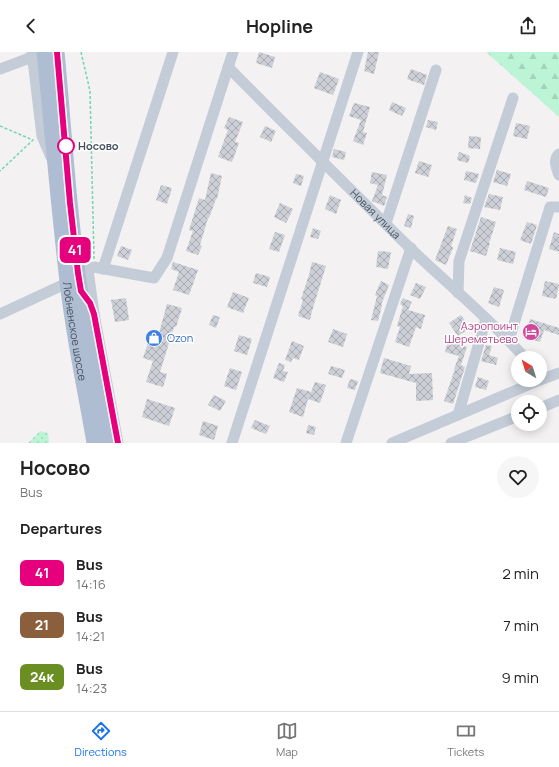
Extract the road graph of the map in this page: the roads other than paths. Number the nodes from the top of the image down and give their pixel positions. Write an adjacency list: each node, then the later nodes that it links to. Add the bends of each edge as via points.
1 (57, 52): 18 (main road, Лобненское шоссе, via 70,203)
2 (173, 52): 16 (street)
3 (233, 52): 6 (street)
4 (358, 52): 11 (street)
5 (36, 54): 7 (street); 17 (main road, Лобненское шоссе, via 52,132)
6 (228, 67): 11 (street, Новая улица); 16 (street, via 167,258 154,278)
7 (0, 69)
8 (436, 70): 14 (street)
9 (513, 98): 19 (street, via 459,261)
10 (559, 154): 12 (street, via 555,163)
11 (323, 163): 14 (street, Новая улица); 35 (street)
12 (559, 175)
13 (559, 207): 23 (street, via 550,207)
14 (386, 223): 15 (street, Новая улица)
15 (411, 248): 19 (street, Новая улица); 36 (street)
16 (99, 268): 21 (street, via 88,270)
17 (67, 283): 20 (street); 32 (main road, Лобненское шоссе)
18 (81, 291): 21 (street); 33 (main road, Лобненское шоссе)
19 (458, 293): 22 (street, Новая улица)
20 (0, 314)
21 (94, 314): 34 (street)
22 (486, 319): 23 (street, Новая улица); 30 (street)
23 (509, 340): 24 (street, Новая улица)
24 (519, 351)
25 (559, 373): 26 (street)
26 (547, 376)
27 (521, 387): 30 (street)
28 (559, 400): 29 (street)
29 (547, 405)
30 (458, 415): 37 (street)
31 (511, 419): 38 (street)
32 (94, 443)
33 (107, 443)
34 (118, 443)
35 (232, 443)
36 (346, 443)
37 (392, 443)
38 (450, 443)

